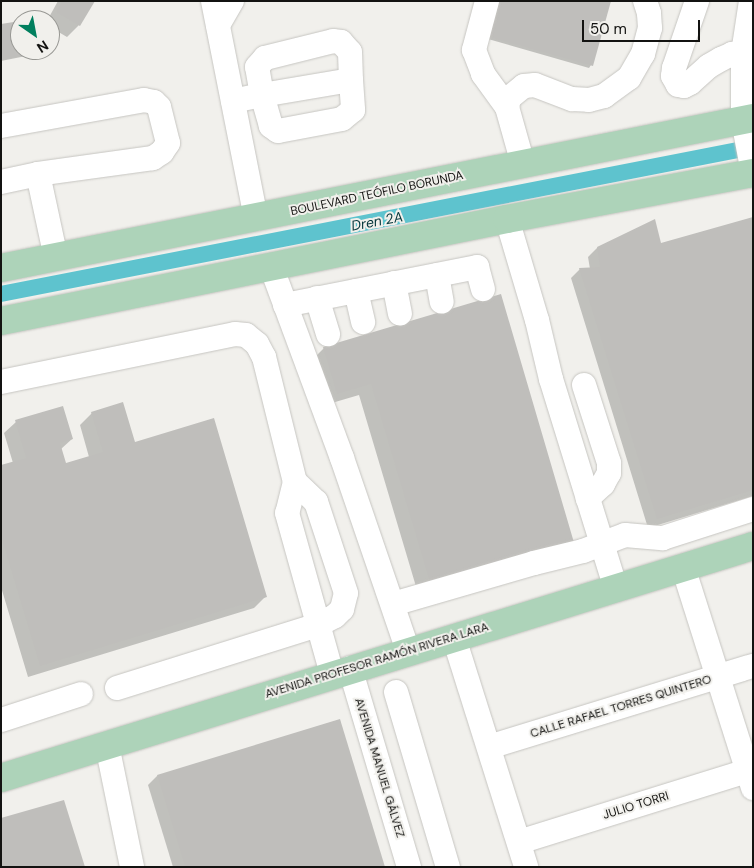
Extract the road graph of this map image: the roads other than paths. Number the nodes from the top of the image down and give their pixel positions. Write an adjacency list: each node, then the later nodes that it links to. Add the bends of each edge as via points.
1 (213, 1): 7 (street)
2 (232, 1): 7 (street)
3 (486, 1): 12 (street, via 474,50 483,74)
4 (645, 1): 12 (street, via 650,28 643,54 629,78 604,96 589,100 572,99 535,84 524,86 509,98)
5 (697, 1): 8 (street, via 674,68 674,81 684,86 721,59)
6 (751, 1): 8 (street)
7 (218, 25): 11 (street)
8 (748, 52): 14 (street)
9 (351, 80): 10 (street); 10 (street, via 352,110 348,116 278,131 270,126); 10 (street, via 350,52 341,42 332,41 259,62)
10 (262, 95): 11 (street)
11 (233, 101): 18 (street)
12 (507, 108): 15 (street)
13 (1, 126): 16 (street, via 144,100 159,107 168,143 153,158)
14 (749, 147): 15 (main road, BOULEVARD TEÓFILO BORUNDA); 19 (main road)
15 (524, 164): 18 (main road, BOULEVARD TEÓFILO BORUNDA)
16 (38, 174): 17 (street); 20 (street)
17 (1, 182)
18 (256, 219): 20 (main road, BOULEVARD TEÓFILO BORUNDA)
19 (507, 219): 21 (main road); 37 (street)
20 (56, 258): 22 (main road, BOULEVARD TEÓFILO BORUNDA)
21 (271, 266): 29 (street); 31 (main road)
22 (1, 268)
23 (437, 275): 24 (street); 25 (street, via 477,267); 28 (street)
24 (394, 283): 26 (street); 30 (street)
25 (483, 289)
26 (356, 290): 27 (street); 32 (street)
27 (317, 298): 29 (street); 33 (street)
28 (442, 302)
29 (285, 305): 43 (street)
30 (400, 313)
31 (1, 321)
32 (363, 322)
33 (328, 334)
34 (1, 382): 36 (street, via 234,334 246,335 257,344 264,357)
35 (584, 385): 37 (street, via 609,468 603,484)
36 (295, 482): 44 (street, AVENIDA MANUEL GÁLVEZ, via 287,513); 44 (street, via 316,502 346,593 342,609)
37 (588, 498): 39 (street)
38 (753, 509): 39 (street, via 663,538 632,534)
39 (602, 544): 42 (street); 43 (street)
40 (753, 546): 41 (main road, AVENIDA PROFESOR RAMÓN RIVERA LARA)
41 (683, 567): 42 (main road, AVENIDA PROFESOR RAMÓN RIVERA LARA); 49 (street)
42 (616, 589): 45 (main road, AVENIDA PROFESOR RAMÓN RIVERA LARA)
43 (393, 604): 46 (street)
44 (318, 625): 48 (street, AVENIDA MANUEL GÁLVEZ); 50 (street)
45 (454, 638): 46 (main road, AVENIDA PROFESOR RAMÓN RIVERA LARA); 55 (street)
46 (408, 651): 48 (main road, AVENIDA PROFESOR RAMÓN RIVERA LARA)
47 (753, 666): 49 (street, CALLE RAFAEL TORRES QUINTERO)
48 (341, 671): 54 (main road, AVENIDA PROFESOR RAMÓN RIVERA LARA); 60 (street, AVENIDA MANUEL GÁLVEZ)
49 (719, 676): 55 (street, CALLE RAFAEL TORRES QUINTERO); 56 (street)
50 (117, 688)
51 (396, 692): 59 (street)
52 (81, 694): 53 (street)
53 (1, 720)
54 (107, 745): 57 (main road, AVENIDA PROFESOR RAMÓN RIVERA LARA); 61 (street)
55 (489, 748): 58 (street)
56 (751, 776): 58 (street, JULIO TORRI)
57 (1, 778)
58 (519, 842): 62 (street)
59 (445, 858): 60 (street)
60 (408, 864)
61 (132, 867)
62 (526, 867)

